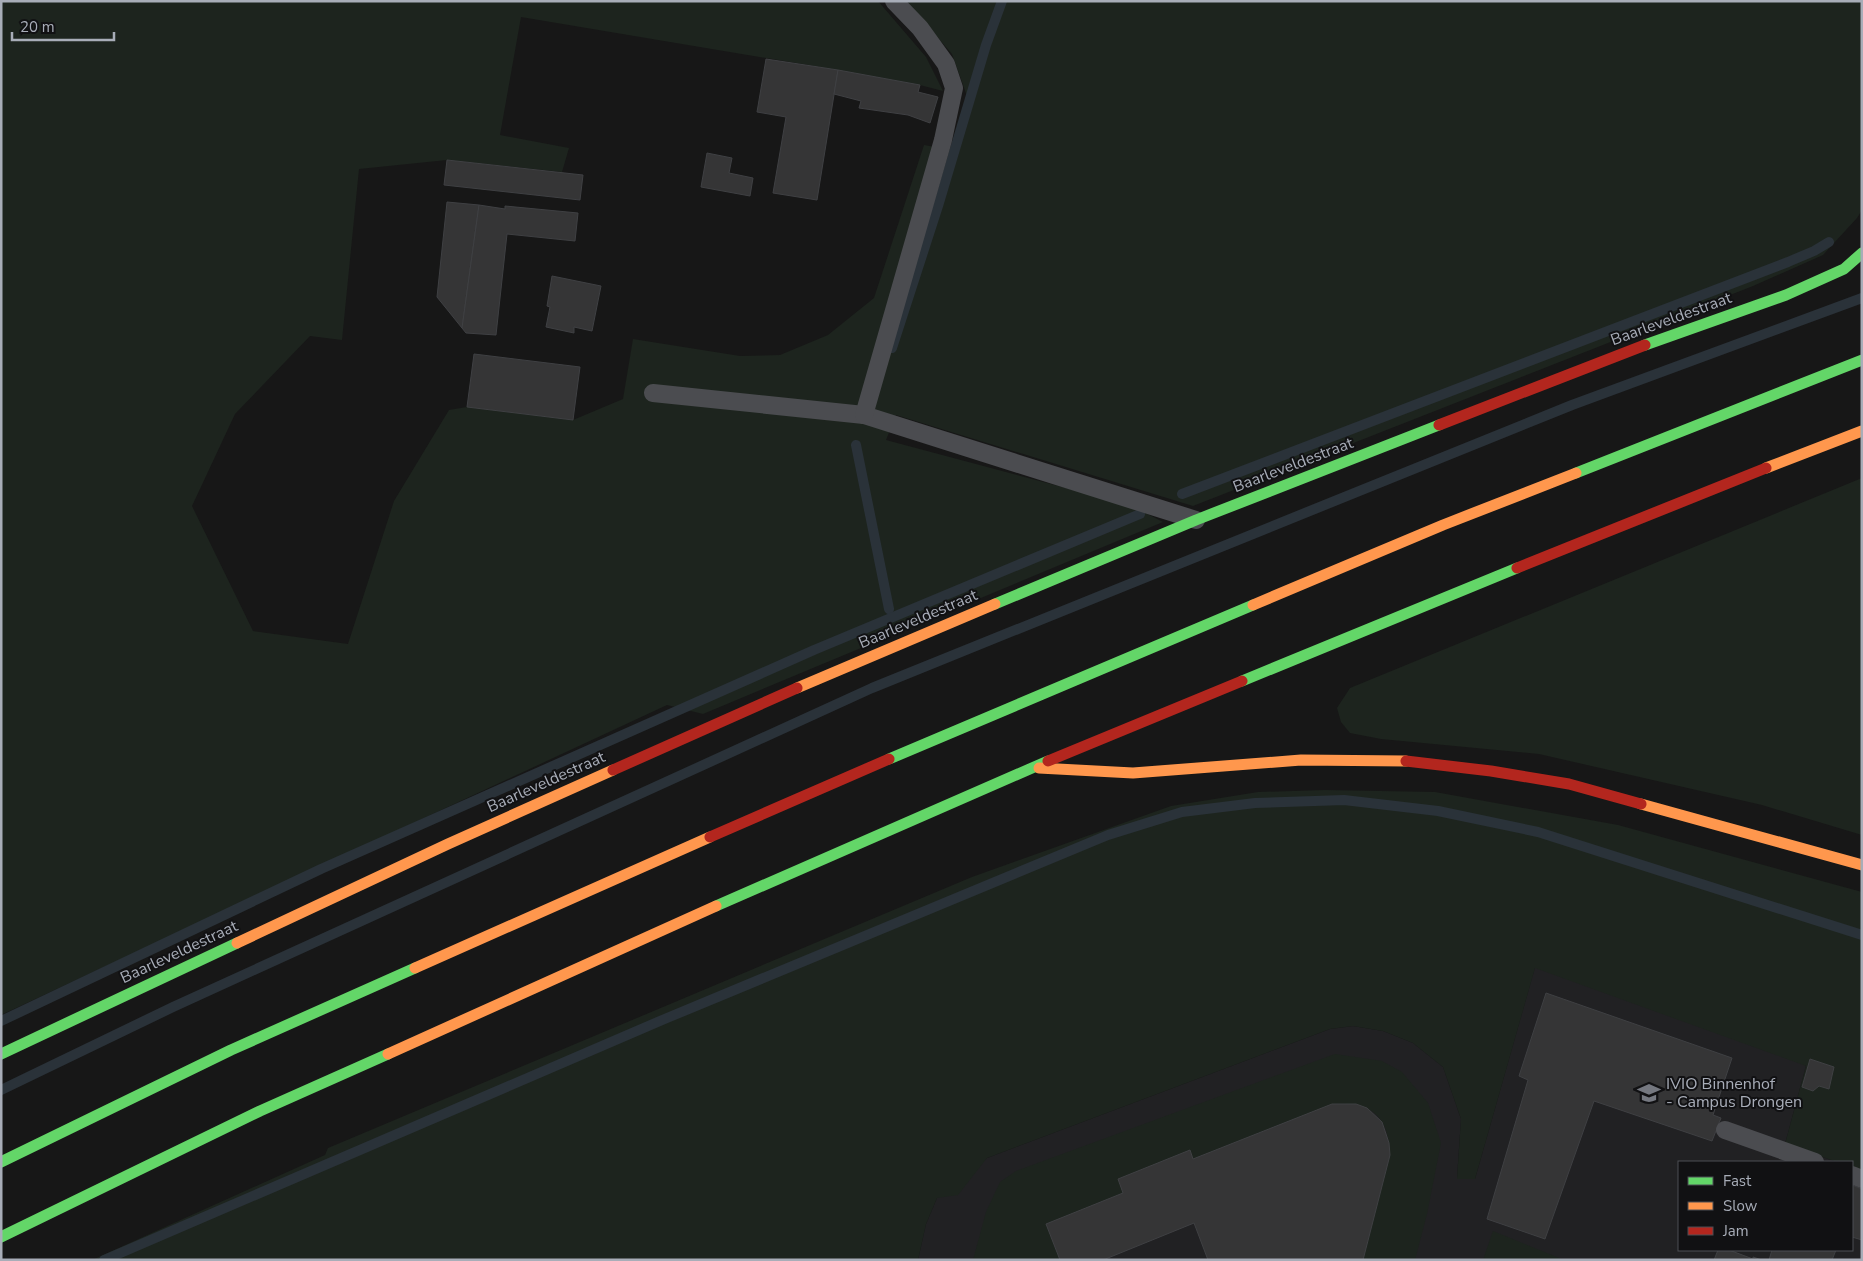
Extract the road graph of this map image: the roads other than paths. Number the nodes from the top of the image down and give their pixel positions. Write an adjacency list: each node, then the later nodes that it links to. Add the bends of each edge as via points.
1 (894, 1): 5 (lane, via 920,28 946,64 954,88 943,140)
2 (1862, 253): 7 (main road, Baarleveldestraat, via 1844,268 1786,295 1643,346)
3 (1862, 360): 13 (main road, via 1434,529 812,791 231,1050)
4 (653, 393): 5 (lane)
5 (864, 415): 7 (lane)
6 (1862, 431): 8 (main road, via 1616,527)
7 (1196, 520): 10 (main road, Baarleveldestraat, via 870,656 448,844)
8 (1030, 768): 9 (main road, via 1133,773 1301,760 1402,761 1471,769 1569,784); 14 (main road, via 260,1111)
9 (1862, 865)
10 (1, 1054)
11 (1725, 1130): 12 (lane)
12 (1812, 1161)
13 (1, 1162)
14 (1, 1237)

